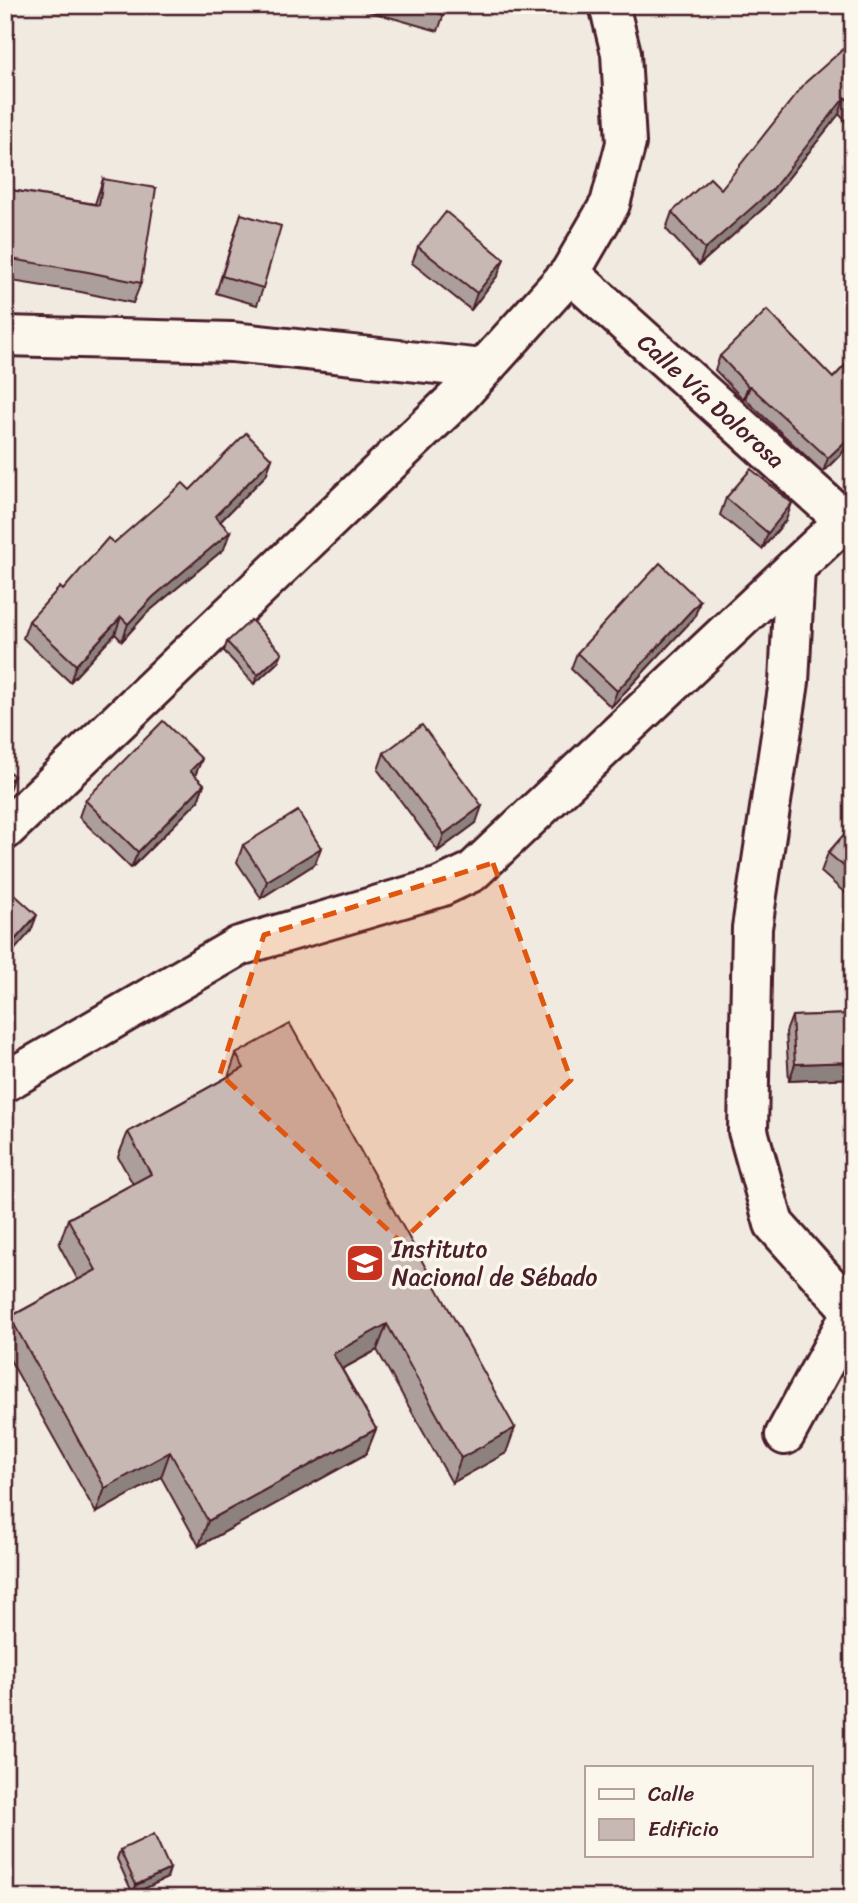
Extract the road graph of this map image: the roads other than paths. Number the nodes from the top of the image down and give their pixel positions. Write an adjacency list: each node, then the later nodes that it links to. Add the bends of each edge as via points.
1 (609, 5): 2 (street, via 621,53 626,143 610,204)
2 (570, 273): 4 (street); 5 (street, Calle Vía Dolorosa)
3 (5, 336): 4 (street, via 232,342)
4 (483, 369): 7 (street)
5 (850, 521): 6 (street)
6 (795, 568): 8 (street, via 472,872 440,887 239,946); 9 (street, via 789,682 752,928 748,1131 774,1224)
7 (5, 830)
8 (5, 1082)
9 (852, 1311): 10 (street)
10 (785, 1435)

